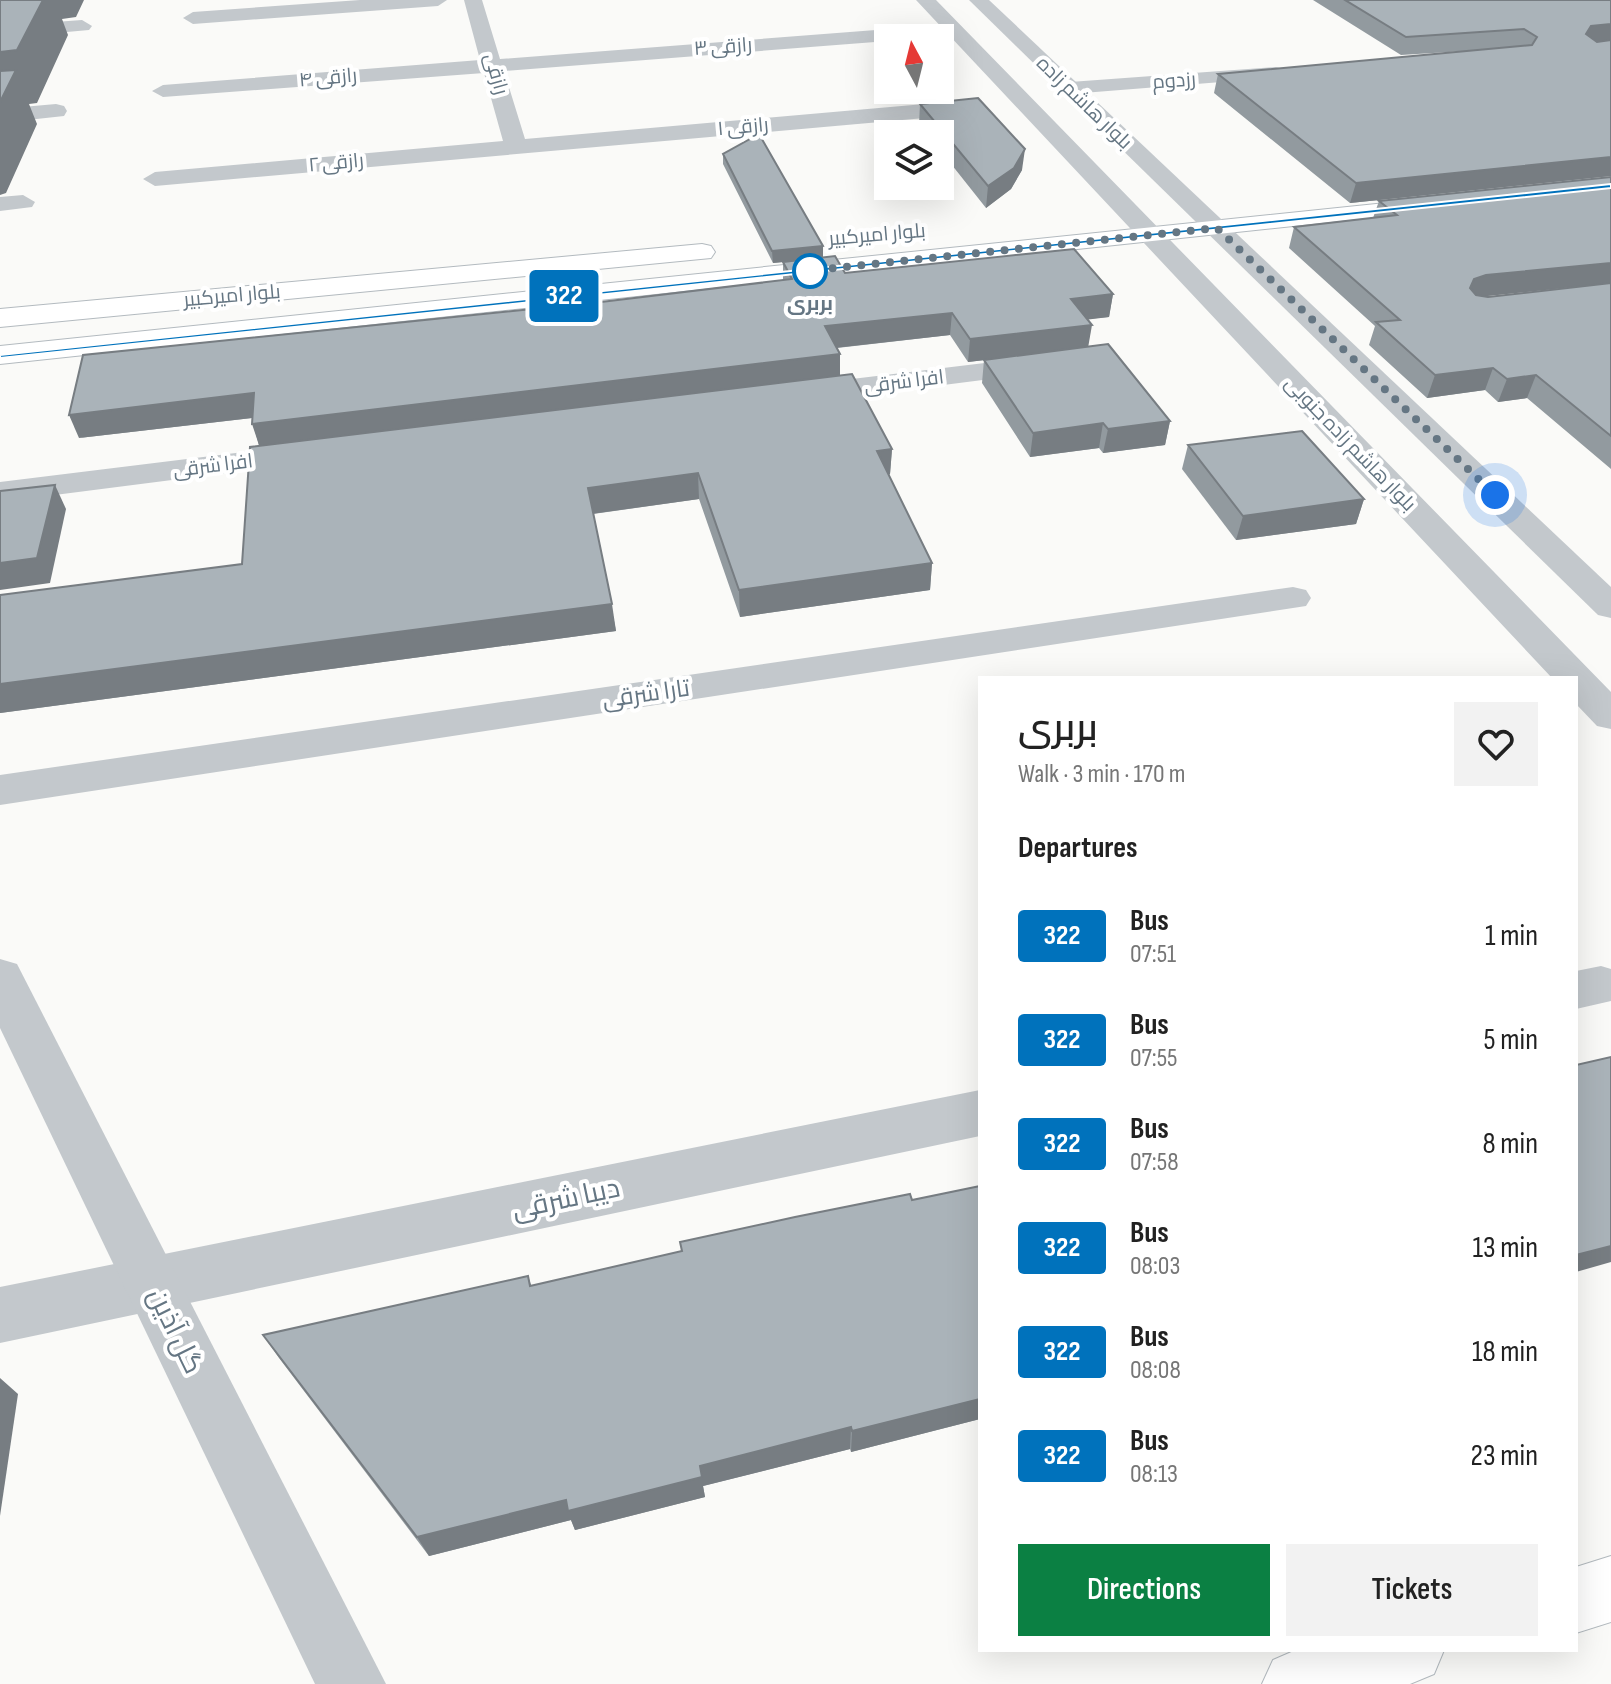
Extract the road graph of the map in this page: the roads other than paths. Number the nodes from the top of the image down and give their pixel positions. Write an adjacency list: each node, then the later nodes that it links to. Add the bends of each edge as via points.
1 (438, 0): 5 (street)
2 (473, 0): 11 (street, رازقی)
3 (925, 0): 6 (street, بلوار هاشم زاده)
4 (978, 0): 13 (street, بلوار هاشم زاده)
5 (193, 18)
6 (948, 24)
7 (82, 26): 9 (street)
8 (954, 30): 22 (street, بلوار هاشم زاده)
9 (0, 32)
10 (874, 36): 11 (street, رازقی ۳)
11 (493, 64): 14 (street, رازقی ۴); 18 (street, رازقی)
12 (1302, 71): 13 (street, رزدوم)
13 (1070, 88): 21 (street, بلوار هاشم زاده)
14 (163, 91)
15 (970, 107): 18 (street, رازقی ۱)
16 (56, 111): 17 (street)
17 (0, 116)
18 (516, 147): 19 (street, رازقی ۲)
19 (155, 179)
20 (1453, 203): 23 (main road, بلوار امیرکبیر)
21 (1191, 205): 22 (main road); 23 (street, بلوار هاشم زاده)
22 (1124, 211): 24 (main road); 25 (street, بلوار هاشم زاده جنوبی)
23 (1219, 215): 25 (main road, بلوار امیرکبیر); 34 (street)
24 (1077, 216)
25 (1149, 236): 28 (main road, بلوار امیرکبیر); 35 (street, بلوار هاشم زاده جنوبی)
26 (728, 249): 27 (main road, بلوار امیرکبیر)
27 (0, 318)
28 (0, 355)
29 (1077, 361): 30 (street, افرا شرقی)
30 (776, 398)
31 (333, 451): 32 (street, افرا شرقی)
32 (0, 492)
33 (1293, 598): 38 (street, تارا شرقی)
34 (1611, 607)
35 (1572, 676)
36 (1578, 682): 37 (street, بلوار هاشم زاده جنوبی)
37 (1611, 716)
38 (0, 790)
39 (0, 978): 41 (street, گل آذین)
40 (978, 1113): 41 (street, دیبا شرقی)
41 (152, 1284): 42 (street, دیبا شرقی); 46 (street, گل آذین)
42 (0, 1315)
43 (1611, 1589): 44 (main road)
44 (1578, 1599)
45 (1403, 1652): 47 (main road)
46 (351, 1684)
47 (1297, 1684)

